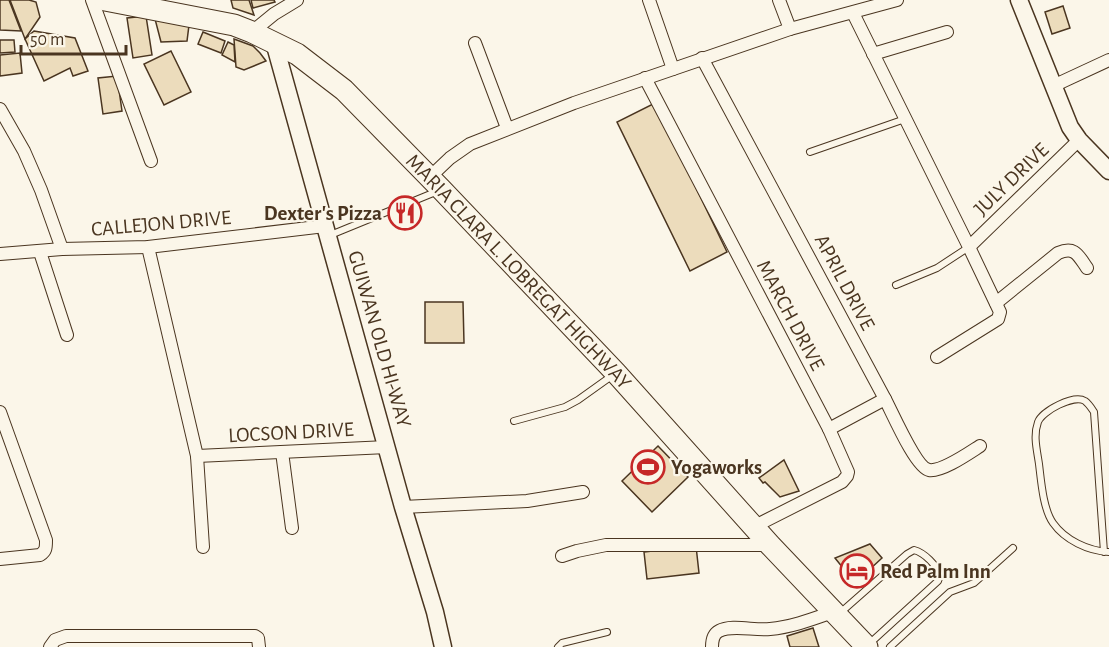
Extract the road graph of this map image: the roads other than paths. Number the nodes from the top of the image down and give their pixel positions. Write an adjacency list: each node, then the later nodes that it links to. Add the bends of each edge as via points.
1 (92, 0): 26 (street)
2 (297, 0): 11 (street)
3 (649, 0): 18 (street)
4 (779, 0): 10 (street)
5 (897, 0): 9 (street)
6 (118, 1): 8 (highway, MARIA CLARA L. LOBREGAT HIGHWAY)
7 (1023, 3): 20 (street)
8 (166, 6): 11 (highway, MARIA CLARA L. LOBREGAT HIGHWAY)
9 (853, 12): 10 (street); 15 (street)
10 (790, 29): 16 (street)
11 (252, 32): 13 (highway, MARIA CLARA L. LOBREGAT HIGHWAY)
12 (947, 32): 15 (street)
13 (274, 42): 28 (highway, MARIA CLARA L. LOBREGAT HIGHWAY, via 297,54 344,90); 29 (street, GUIWAN OLD HI-WAY)
14 (475, 43): 23 (street)
15 (873, 54): 22 (street)
16 (702, 58): 18 (street); 41 (street, APRIL DRIVE)
17 (1109, 60): 20 (street)
18 (673, 69): 19 (street)
19 (645, 78): 23 (street); 44 (street, MARCH DRIVE)
20 (1053, 86): 24 (street)
21 (0, 109): 32 (street, via 41,190)
22 (906, 119): 25 (lane); 31 (street)
23 (507, 128): 28 (street, via 458,151)
24 (1079, 140): 27 (street); 31 (street, JULY DRIVE)
25 (810, 152)
26 (151, 161)
27 (1108, 170)
28 (435, 183): 29 (lane); 40 (highway, MARIA CLARA L. LOBREGAT HIGHWAY)
29 (326, 231): 30 (street, CALLEJON DRIVE); 46 (street, GUIWAN OLD HI-WAY)
30 (148, 247): 32 (street, CALLEJON DRIVE); 48 (street)
31 (969, 247): 36 (lane); 37 (street)
32 (62, 249): 33 (street, CALLEJON DRIVE)
33 (40, 252): 34 (street, CALLEJON DRIVE); 38 (street)
34 (0, 254)
35 (1087, 268): 37 (street, via 1076,253 1058,253)
36 (896, 285)
37 (996, 303): 39 (street, via 998,320)
38 (67, 335)
39 (937, 357)
40 (616, 373): 43 (lane, via 565,407); 51 (highway, MARIA CLARA L. LOBREGAT HIGHWAY)
41 (885, 399): 44 (street); 45 (street, APRIL DRIVE, via 913,455 928,470 939,470)
42 (0, 412): 58 (street, via 46,540 40,555)
43 (514, 421)
44 (830, 429): 51 (street, MARCH DRIVE, via 847,467 847,476)
45 (980, 446)
46 (387, 447): 47 (street, LOCSON DRIVE); 50 (street, GUIWAN OLD HI-WAY)
47 (282, 452): 48 (street, LOCSON DRIVE); 52 (street)
48 (197, 456): 54 (street)
49 (583, 492): 50 (street, via 526,501)
50 (403, 507): 63 (street, GUIWAN OLD HI-WAY)
51 (753, 527): 53 (highway, MARIA CLARA L. LOBREGAT HIGHWAY)
52 (292, 528)
53 (770, 545): 57 (street, via 606,545); 59 (highway, MARIA CLARA L. LOBREGAT HIGHWAY)
54 (203, 547)
55 (1013, 548): 67 (lane, via 974,583 950,592)
56 (1106, 552): 56 (lane, via 1081,546 1067,536 1052,522 1044,498 1035,436 1038,420 1051,408 1077,399 1085,401 1094,412)
57 (562, 556)
58 (0, 559)
59 (835, 614): 65 (street, via 767,630 729,628 717,632); 66 (highway, MARIA CLARA L. LOBREGAT HIGHWAY); 66 (lane, via 914,549 937,568 938,581)
60 (607, 632): 64 (lane)
61 (50, 647): 62 (street, via 66,636 255,636)
62 (259, 647)
63 (443, 647)
64 (558, 647)
65 (712, 647)
66 (866, 647)
67 (891, 647)

